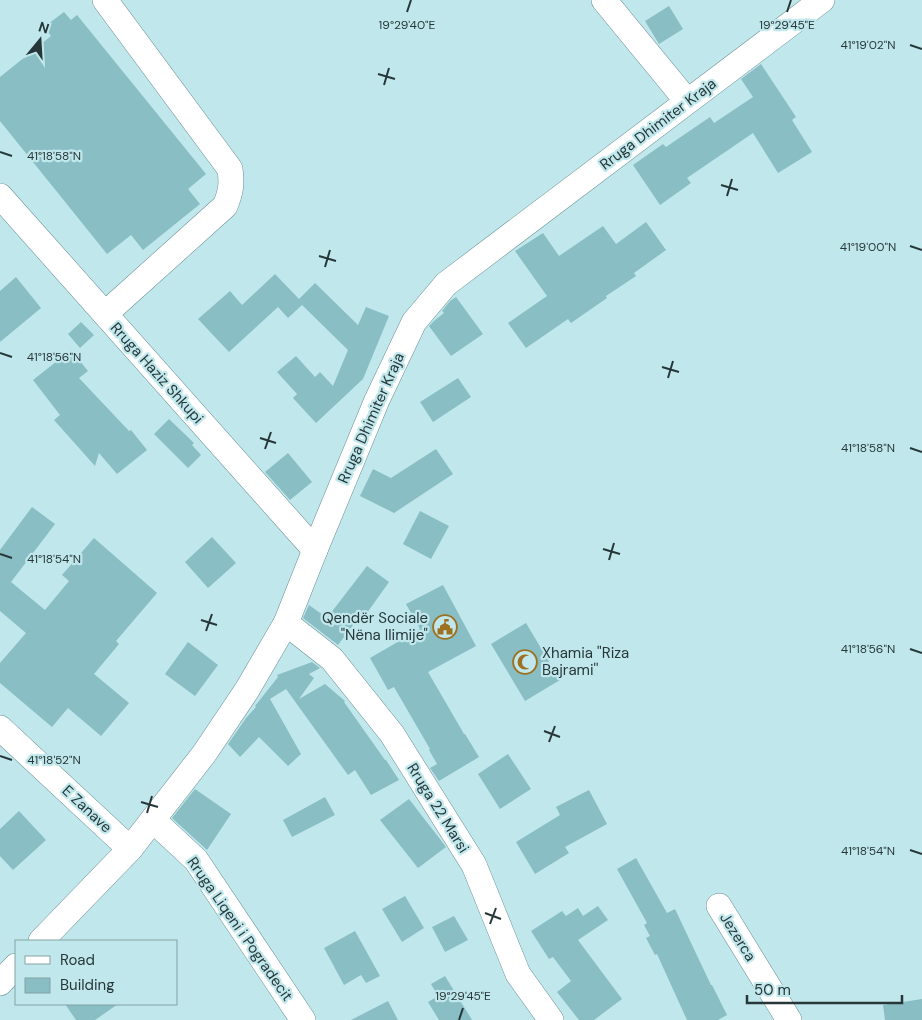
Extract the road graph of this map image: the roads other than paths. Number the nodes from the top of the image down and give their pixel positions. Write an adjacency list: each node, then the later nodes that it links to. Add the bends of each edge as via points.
1 (105, 0): 6 (street, via 230,169 232,182 225,206)
2 (604, 0): 4 (street)
3 (822, 0): 4 (street, Rruga Dhimiter Kraja)
4 (688, 101): 7 (street, Rruga Dhimiter Kraja, via 446,284 414,322 377,400)
5 (4, 210): 6 (street, Rruga Haziz Shkupi)
6 (105, 314): 7 (street, Rruga Haziz Shkupi)
7 (315, 550): 8 (street, Rruga Dhimiter Kraja)
8 (286, 623): 10 (street, Rruga Dhimiter Kraja, via 204,754); 17 (street, Rruga 22 Marsi, via 332,659 392,734 474,865 518,974)
9 (0, 728): 11 (street, E Zanave)
10 (153, 820): 11 (street, Rruga Dhimiter Kraja); 16 (street, Rruga Liqeni i Pogradecit, via 196,860)
11 (130, 849): 13 (street, Rruga Dhimiter Kraja)
12 (719, 906): 18 (street, Jezerca)
13 (41, 940)
14 (15, 967): 15 (street)
15 (0, 983)
16 (303, 1020)
17 (552, 1020)
18 (789, 1020)

